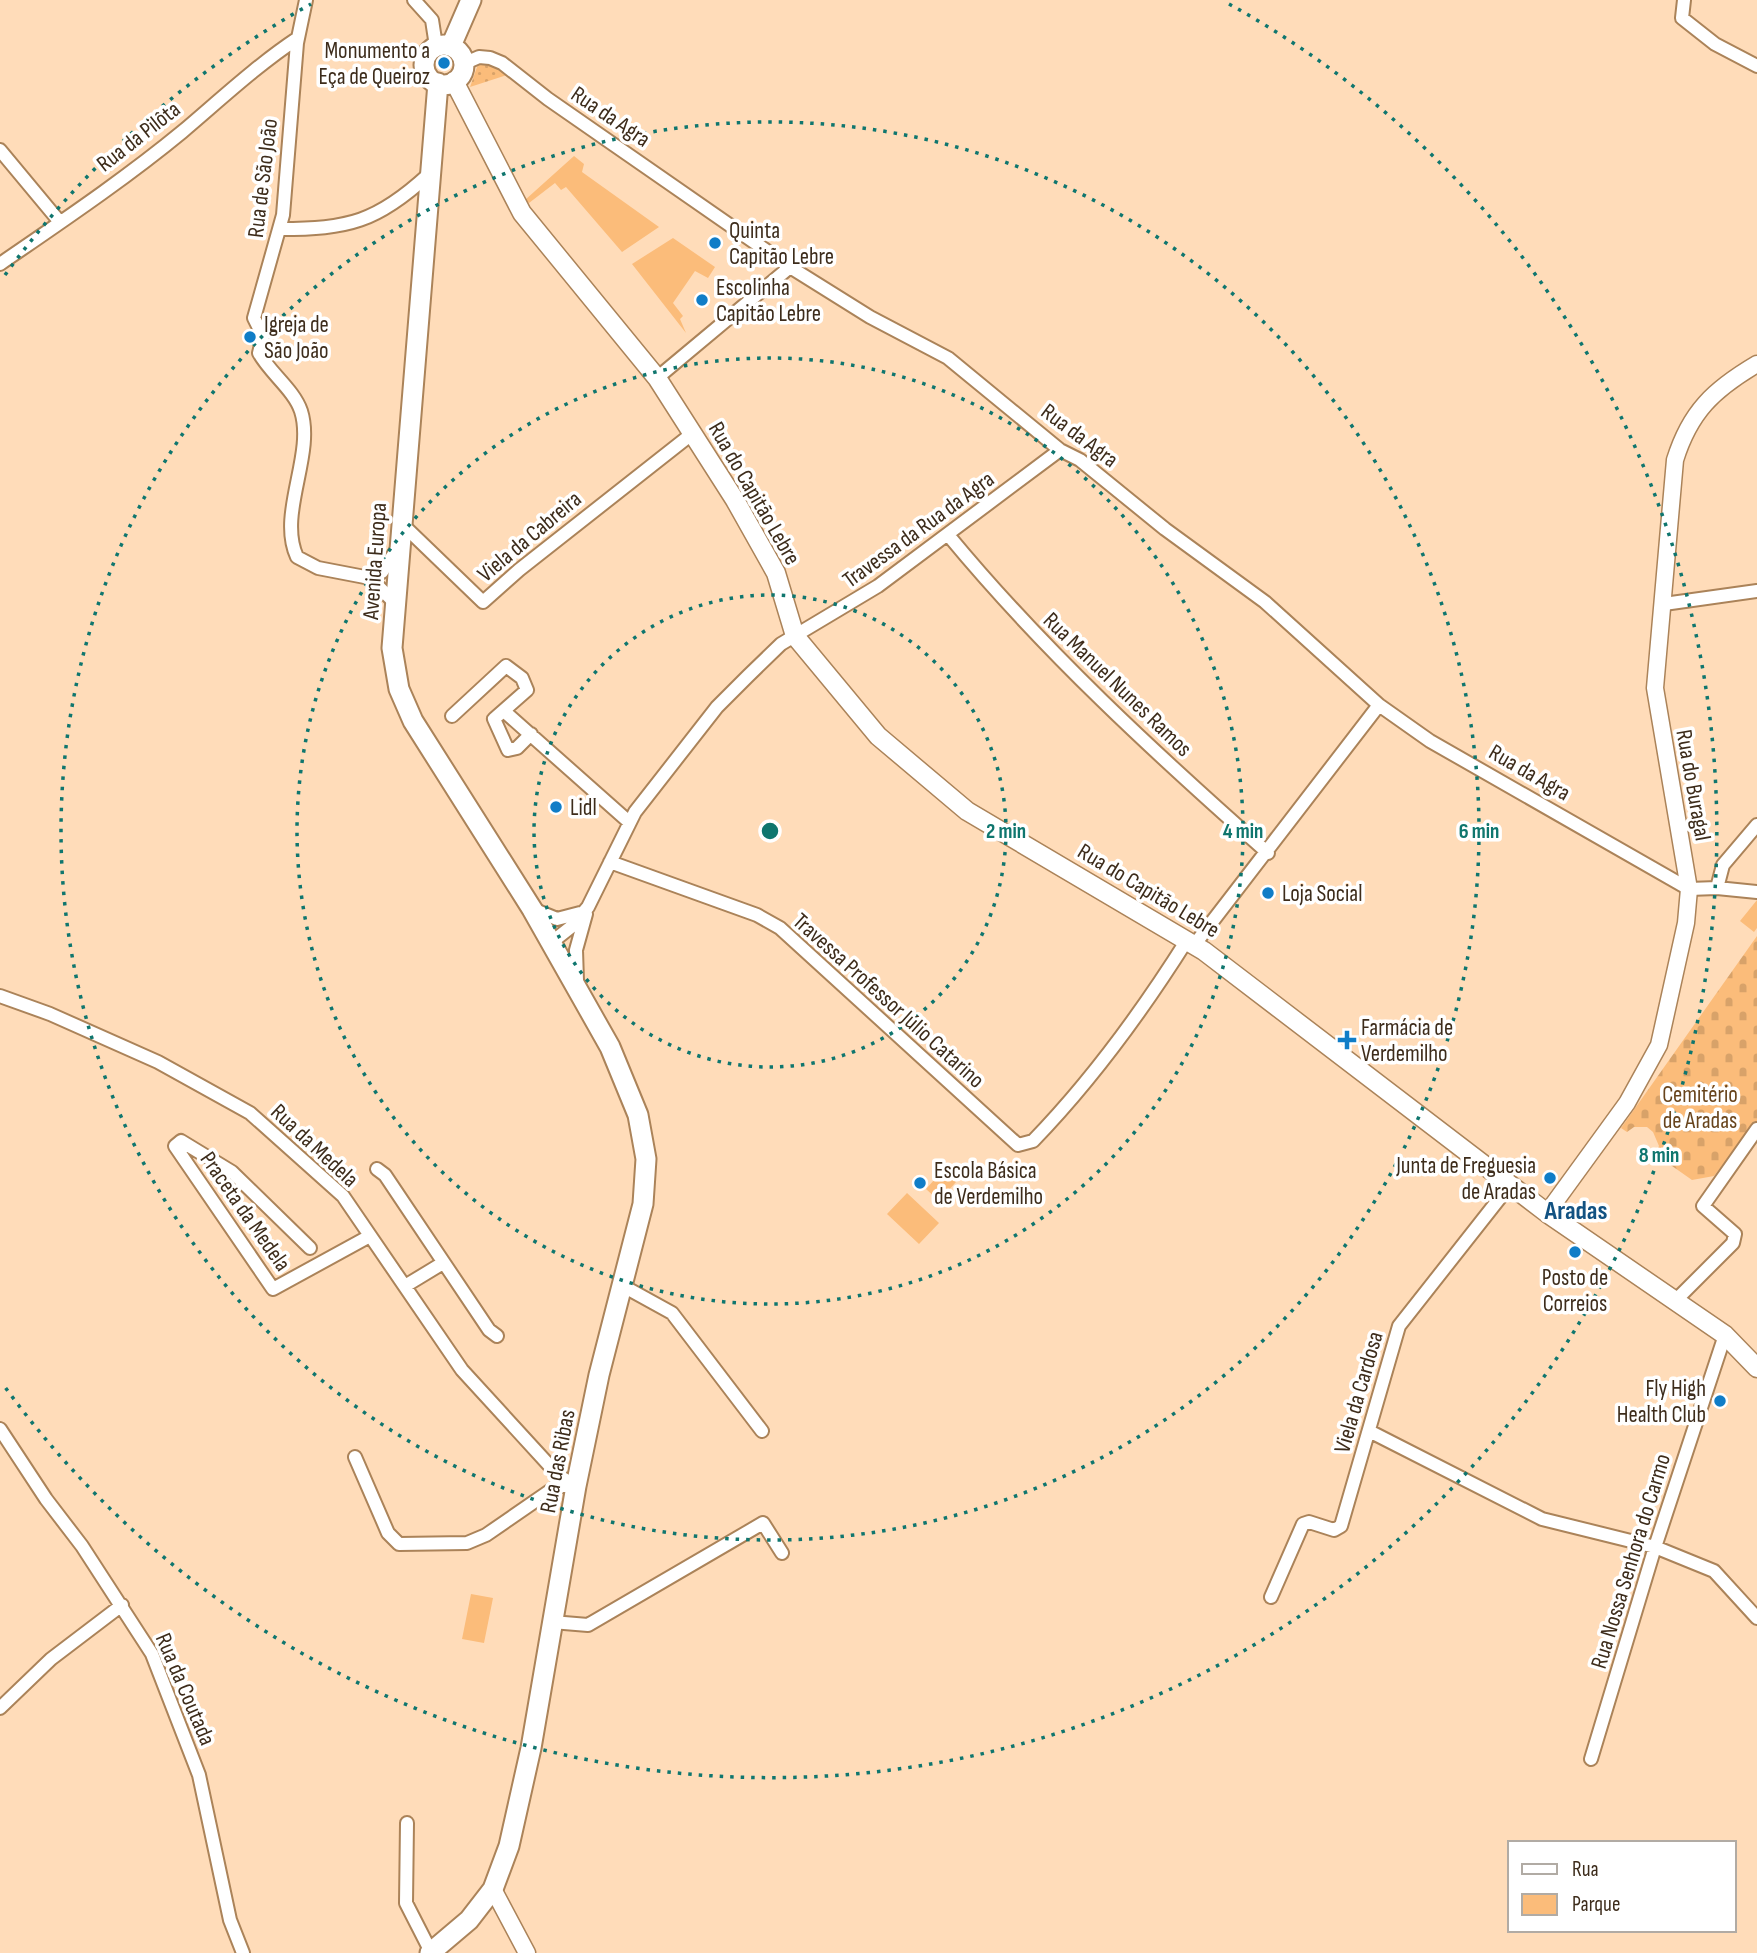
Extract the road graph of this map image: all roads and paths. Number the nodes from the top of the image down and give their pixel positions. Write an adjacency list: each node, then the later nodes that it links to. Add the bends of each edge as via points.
1 (306, 0): 5 (street, Rua de São João)
2 (414, 0): 6 (street, via 432,20)
3 (471, 0): 6 (main road, Avenida Europa)
4 (1683, 4): 7 (street, via 1682,18 1703,36)
5 (298, 38): 11 (street, Rua da Pilôta, via 257,65 137,167); 12 (street, Rua de São João)
6 (444, 46): 8 (main road, via 460,53); 8 (main road, Avenida Europa, via 427,54 424,65 428,77)
7 (1757, 66)
8 (452, 76): 10 (main road, Avenida Europa); 14 (street, Rua da Agra, via 479,57 502,63); 16 (main road, Rua do Capitão Lebre, via 522,213)
9 (0, 150): 11 (street)
10 (428, 175): 12 (street, via 405,196 356,223); 19 (main road, Avenida Europa)
11 (59, 221): 13 (street, Rua da Pilôta)
12 (280, 229): 22 (street, Rua de São João, via 254,318 263,335 259,353 301,410 292,547 306,564)
13 (0, 264)
14 (790, 267): 16 (street); 18 (street, Rua da Agra, via 948,358)
15 (1757, 364): 25 (street, Rua do Buragal, via 1704,402 1684,430 1675,460)
16 (657, 378): 17 (main road, Rua do Capitão Lebre)
17 (693, 433): 19 (street, Viela da Cabreira, via 483,603); 26 (main road, Rua do Capitão Lebre, via 776,573)
18 (1060, 450): 20 (street, Travessa da Rua da Agra); 27 (street, Rua da Agra, via 1080,460 1265,602)
19 (401, 523): 21 (main road, Avenida Europa)
20 (949, 536): 26 (street, Travessa da Rua da Agra, via 834,615); 33 (street, Rua Manuel Nunes Ramos, via 1059,659)
21 (400, 544): 22 (street, via 390,563); 24 (main road, Avenida Europa)
22 (370, 578): 24 (street)
23 (1757, 591): 25 (street)
24 (395, 603): 41 (main road, Avenida Europa, via 392,648 399,690 413,722)
25 (1664, 604): 35 (street, Rua do Buragal, via 1657,707)
26 (795, 636): 31 (street, Travessa da Rua da Agra, via 781,644 718,707); 44 (main road, Rua do Capitão Lebre, via 878,736 967,811)
27 (1379, 705): 33 (street); 36 (street, Rua da Agra, via 1430,741)
28 (505, 712): 29 (street, via 527,690 522,678 506,666); 30 (street); 30 (street, via 494,719 508,750)
29 (452, 716)
30 (531, 734): 31 (street)
31 (629, 822): 34 (street, Travessa da Rua da Agra)
32 (1757, 825): 38 (street, via 1723,865)
33 (1268, 853): 44 (street)
34 (610, 862): 40 (street, Travessa da Rua da Agra); 44 (street, Travessa Professor Júlio Catarino, via 757,915 780,928 1018,1145 1033,1141 1096,1072)
35 (1686, 868): 36 (street); 37 (street, Rua do Buragal)
36 (1659, 870): 37 (street, Rua da Agra)
37 (1689, 888): 38 (street); 53 (street, Rua do Buragal, via 1686,923 1659,1045 1627,1103)
38 (1717, 888): 39 (street)
39 (1757, 892)
40 (588, 907): 41 (street, via 565,919 549,918); 42 (street); 43 (street)
41 (533, 909): 43 (main road, Avenida Europa)
42 (580, 935): 43 (street); 45 (street, via 575,967)
43 (552, 942): 45 (main road, Avenida Europa)
44 (1191, 942): 52 (main road, Rua do Capitão Lebre)
45 (580, 993): 47 (main road, Avenida Europa)
46 (0, 996): 54 (street, Rua da Medela, via 50,1013 158,1062 250,1113 343,1196)
47 (610, 1047): 58 (main road, Rua das Ribas, via 638,1115 646,1160 643,1204)
48 (1757, 1129): 59 (street, via 1703,1206 1730,1227 1735,1234 1733,1243)
49 (214, 1161): 51 (street, via 203,1168); 51 (street, Praceta da Medela, via 181,1141 175,1146); 55 (street, Praceta da Medela, via 232,1172)
50 (377, 1169): 56 (street, via 386,1175)
51 (198, 1181): 54 (street, Praceta da Medela, via 274,1289)
52 (1510, 1185): 53 (main road, Rua do Capitão Lebre); 65 (street, Viela da Cardosa, via 1399,1326)
53 (1547, 1213): 59 (main road, Rua do Capitão Lebre)
54 (368, 1237): 57 (street, Rua da Medela)
55 (310, 1248)
56 (443, 1263): 57 (street); 61 (street)
57 (405, 1286): 67 (street, Rua da Medela, via 462,1370 559,1476)
58 (623, 1286): 64 (street, via 672,1313); 67 (main road, Rua das Ribas)
59 (1675, 1301): 60 (main road, Rua do Capitão Lebre)
60 (1724, 1335): 62 (main road, Rua do Capitão Lebre); 68 (street, Rua Nossa Senhora do Carmo)
61 (497, 1336)
62 (1757, 1368)
63 (0, 1429): 71 (street, Rua da Coutada)
64 (762, 1432)
65 (1371, 1432): 68 (street, via 1542,1519); 70 (street, Viela da Cardosa, via 1342,1526 1334,1530 1303,1524)
66 (355, 1457): 67 (street, via 388,1533 399,1544 467,1543 557,1486)
67 (576, 1486): 73 (main road, Rua das Ribas)
68 (1655, 1547): 72 (street, via 1714,1571); 75 (street, Rua Nossa Senhora do Carmo)
69 (782, 1553): 73 (street, via 763,1523 588,1625)
70 (1270, 1597)
71 (122, 1605): 74 (street, via 51,1659); 78 (street, Rua da Coutada, via 152,1654 199,1775 230,1920)
72 (1757, 1618)
73 (552, 1622): 77 (main road, Rua das Ribas, via 526,1779)
74 (0, 1708)
75 (1591, 1759)
76 (407, 1823): 79 (street, via 406,1903)
77 (493, 1889): 79 (main road, Rua das Ribas, via 470,1920); 80 (street)
78 (243, 1953)
79 (431, 1953)
80 (527, 1953)

